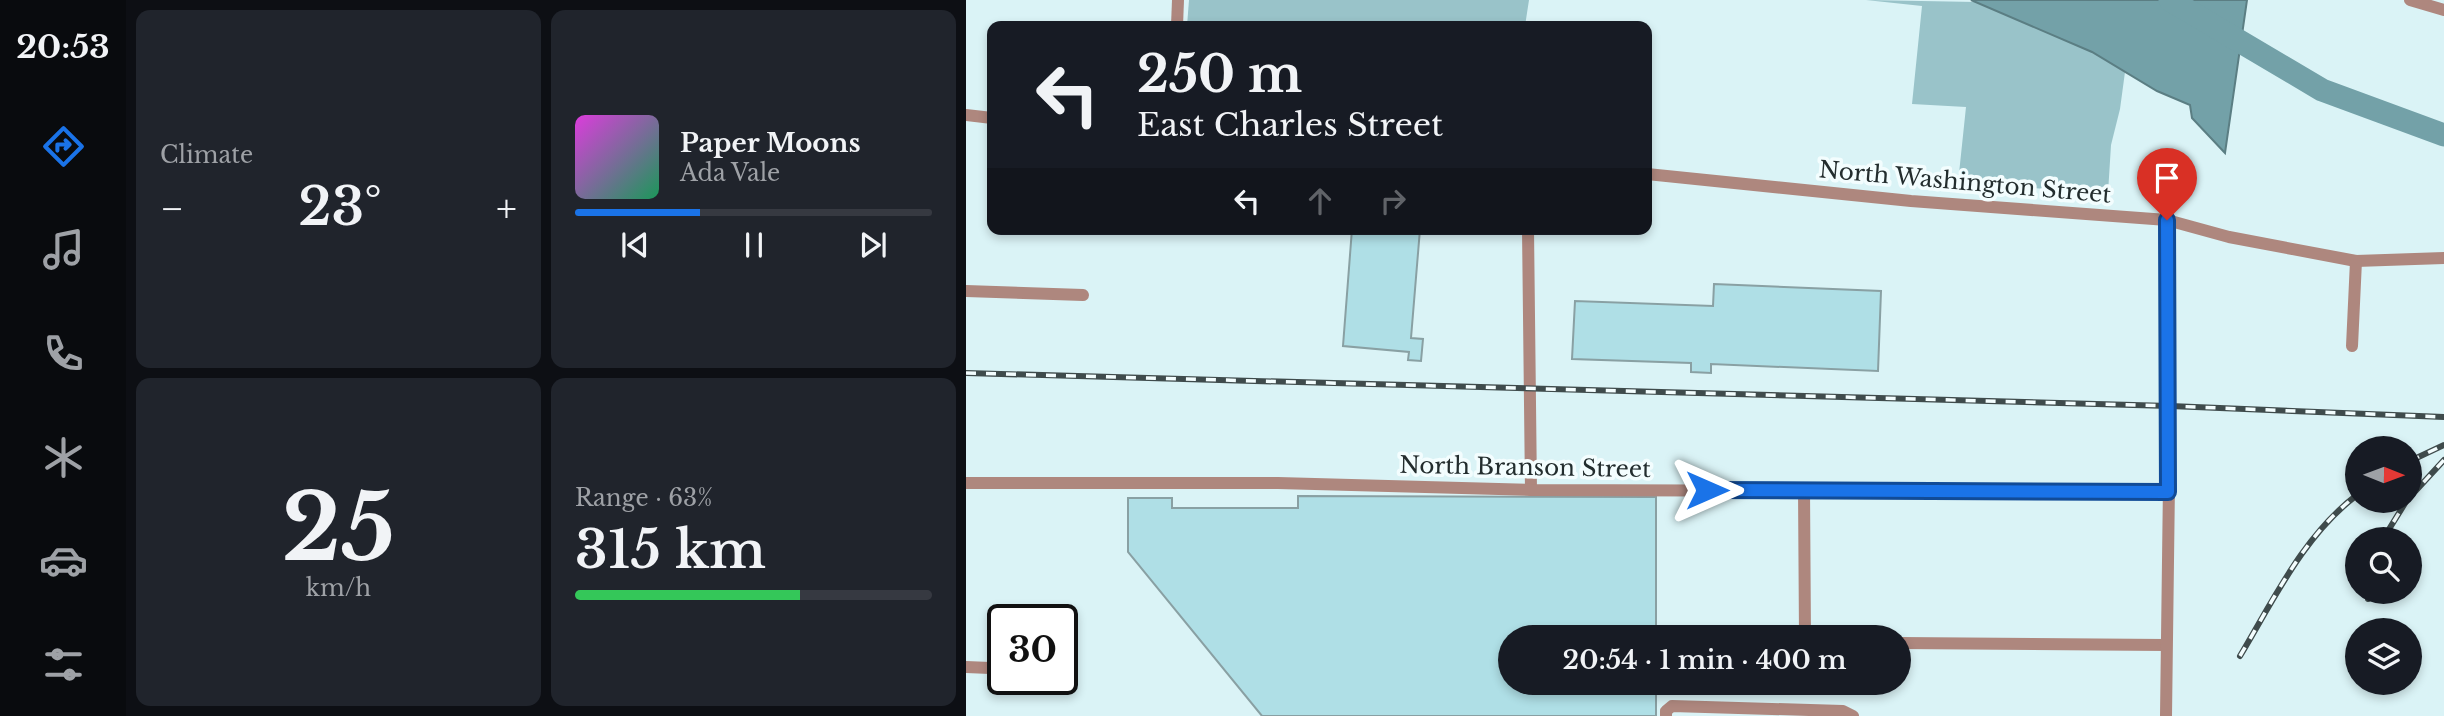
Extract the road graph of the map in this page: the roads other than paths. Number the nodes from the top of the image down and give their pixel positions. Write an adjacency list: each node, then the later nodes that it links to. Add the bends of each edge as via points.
1 (1178, 0): 4 (street)
2 (2410, 0): 3 (street)
3 (2444, 10)
4 (1177, 21)
5 (966, 115): 6 (street)
6 (987, 117)
7 (1652, 175): 8 (street, North Washington Street, via 1911,201)
8 (2167, 220): 11 (street, North Washington Street); 18 (street)
9 (1528, 235): 17 (street)
10 (2444, 257): 11 (street, North Washington Street)
11 (2356, 261): 14 (street)
12 (966, 291): 13 (street)
13 (1083, 295)
14 (2352, 346)
15 (966, 483): 17 (street, North Branson Street, via 1278,483)
16 (1804, 489): 17 (street, North Branson Street); 18 (street, North Branson Street); 19 (street)
17 (1531, 490)
18 (2168, 492): 21 (street)
19 (1805, 625)
20 (1911, 643): 21 (street)
21 (2166, 645): 26 (street)
22 (966, 667): 23 (street)
23 (987, 668)
24 (1666, 716): 25 (street, via 1672,706 1843,711)
25 (1853, 716)
26 (2166, 716)

